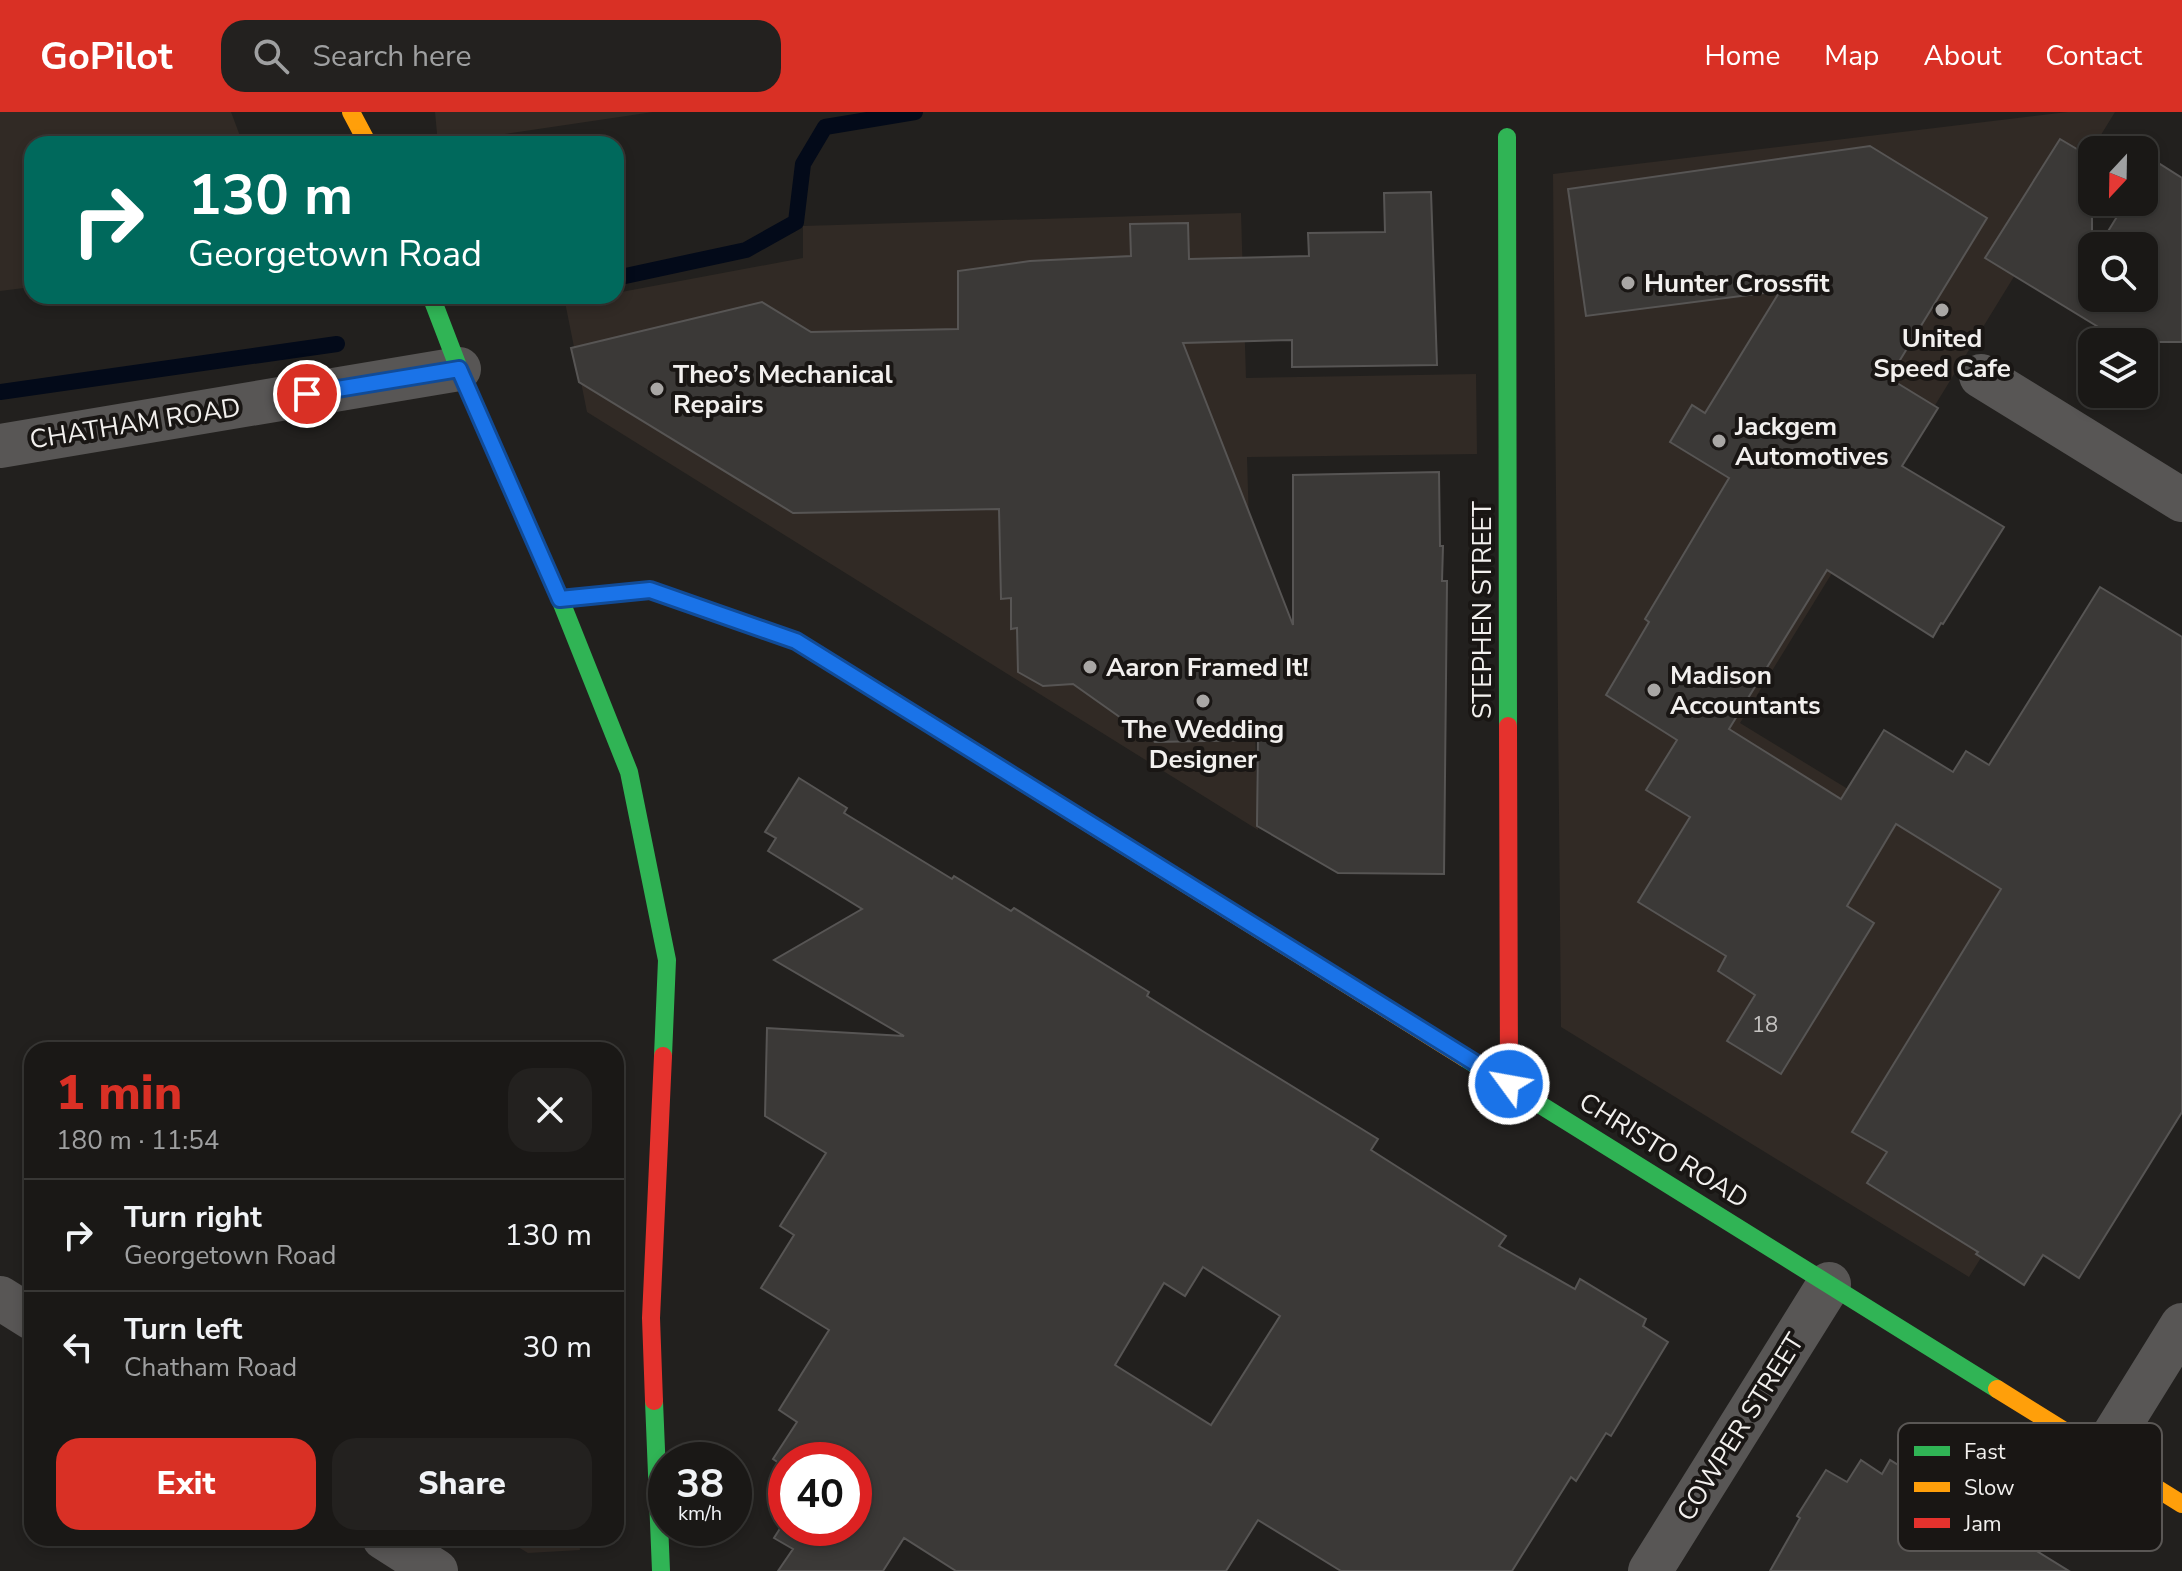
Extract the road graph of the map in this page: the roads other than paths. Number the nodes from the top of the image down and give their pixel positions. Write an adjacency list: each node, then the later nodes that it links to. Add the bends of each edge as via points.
1 (351, 112): 3 (street)
2 (371, 112): 4 (street)
3 (364, 136)
4 (376, 136)
5 (1507, 137): 12 (street, STEPHEN STREET)
6 (434, 304): 7 (street)
7 (459, 369): 9 (street, CHATHAM ROAD); 11 (street)
8 (1981, 376): 10 (street)
9 (0, 446)
10 (2182, 500)
11 (560, 599): 12 (street, CHRISTO ROAD, via 650,590 796,641); 23 (street, via 629,772 667,960 651,1318)
12 (1509, 1084): 13 (street, CHRISTO ROAD)
13 (1829, 1284): 17 (street, CHRISTO ROAD); 24 (street, COWPER STREET)
14 (0, 1298): 15 (street)
15 (24, 1313)
16 (2182, 1325): 18 (street)
17 (2052, 1423)
18 (2121, 1423)
19 (2162, 1492): 20 (street, CHRISTO ROAD)
20 (2182, 1504)
21 (397, 1546): 22 (street)
22 (436, 1571)
23 (661, 1571)
24 (1650, 1571)

